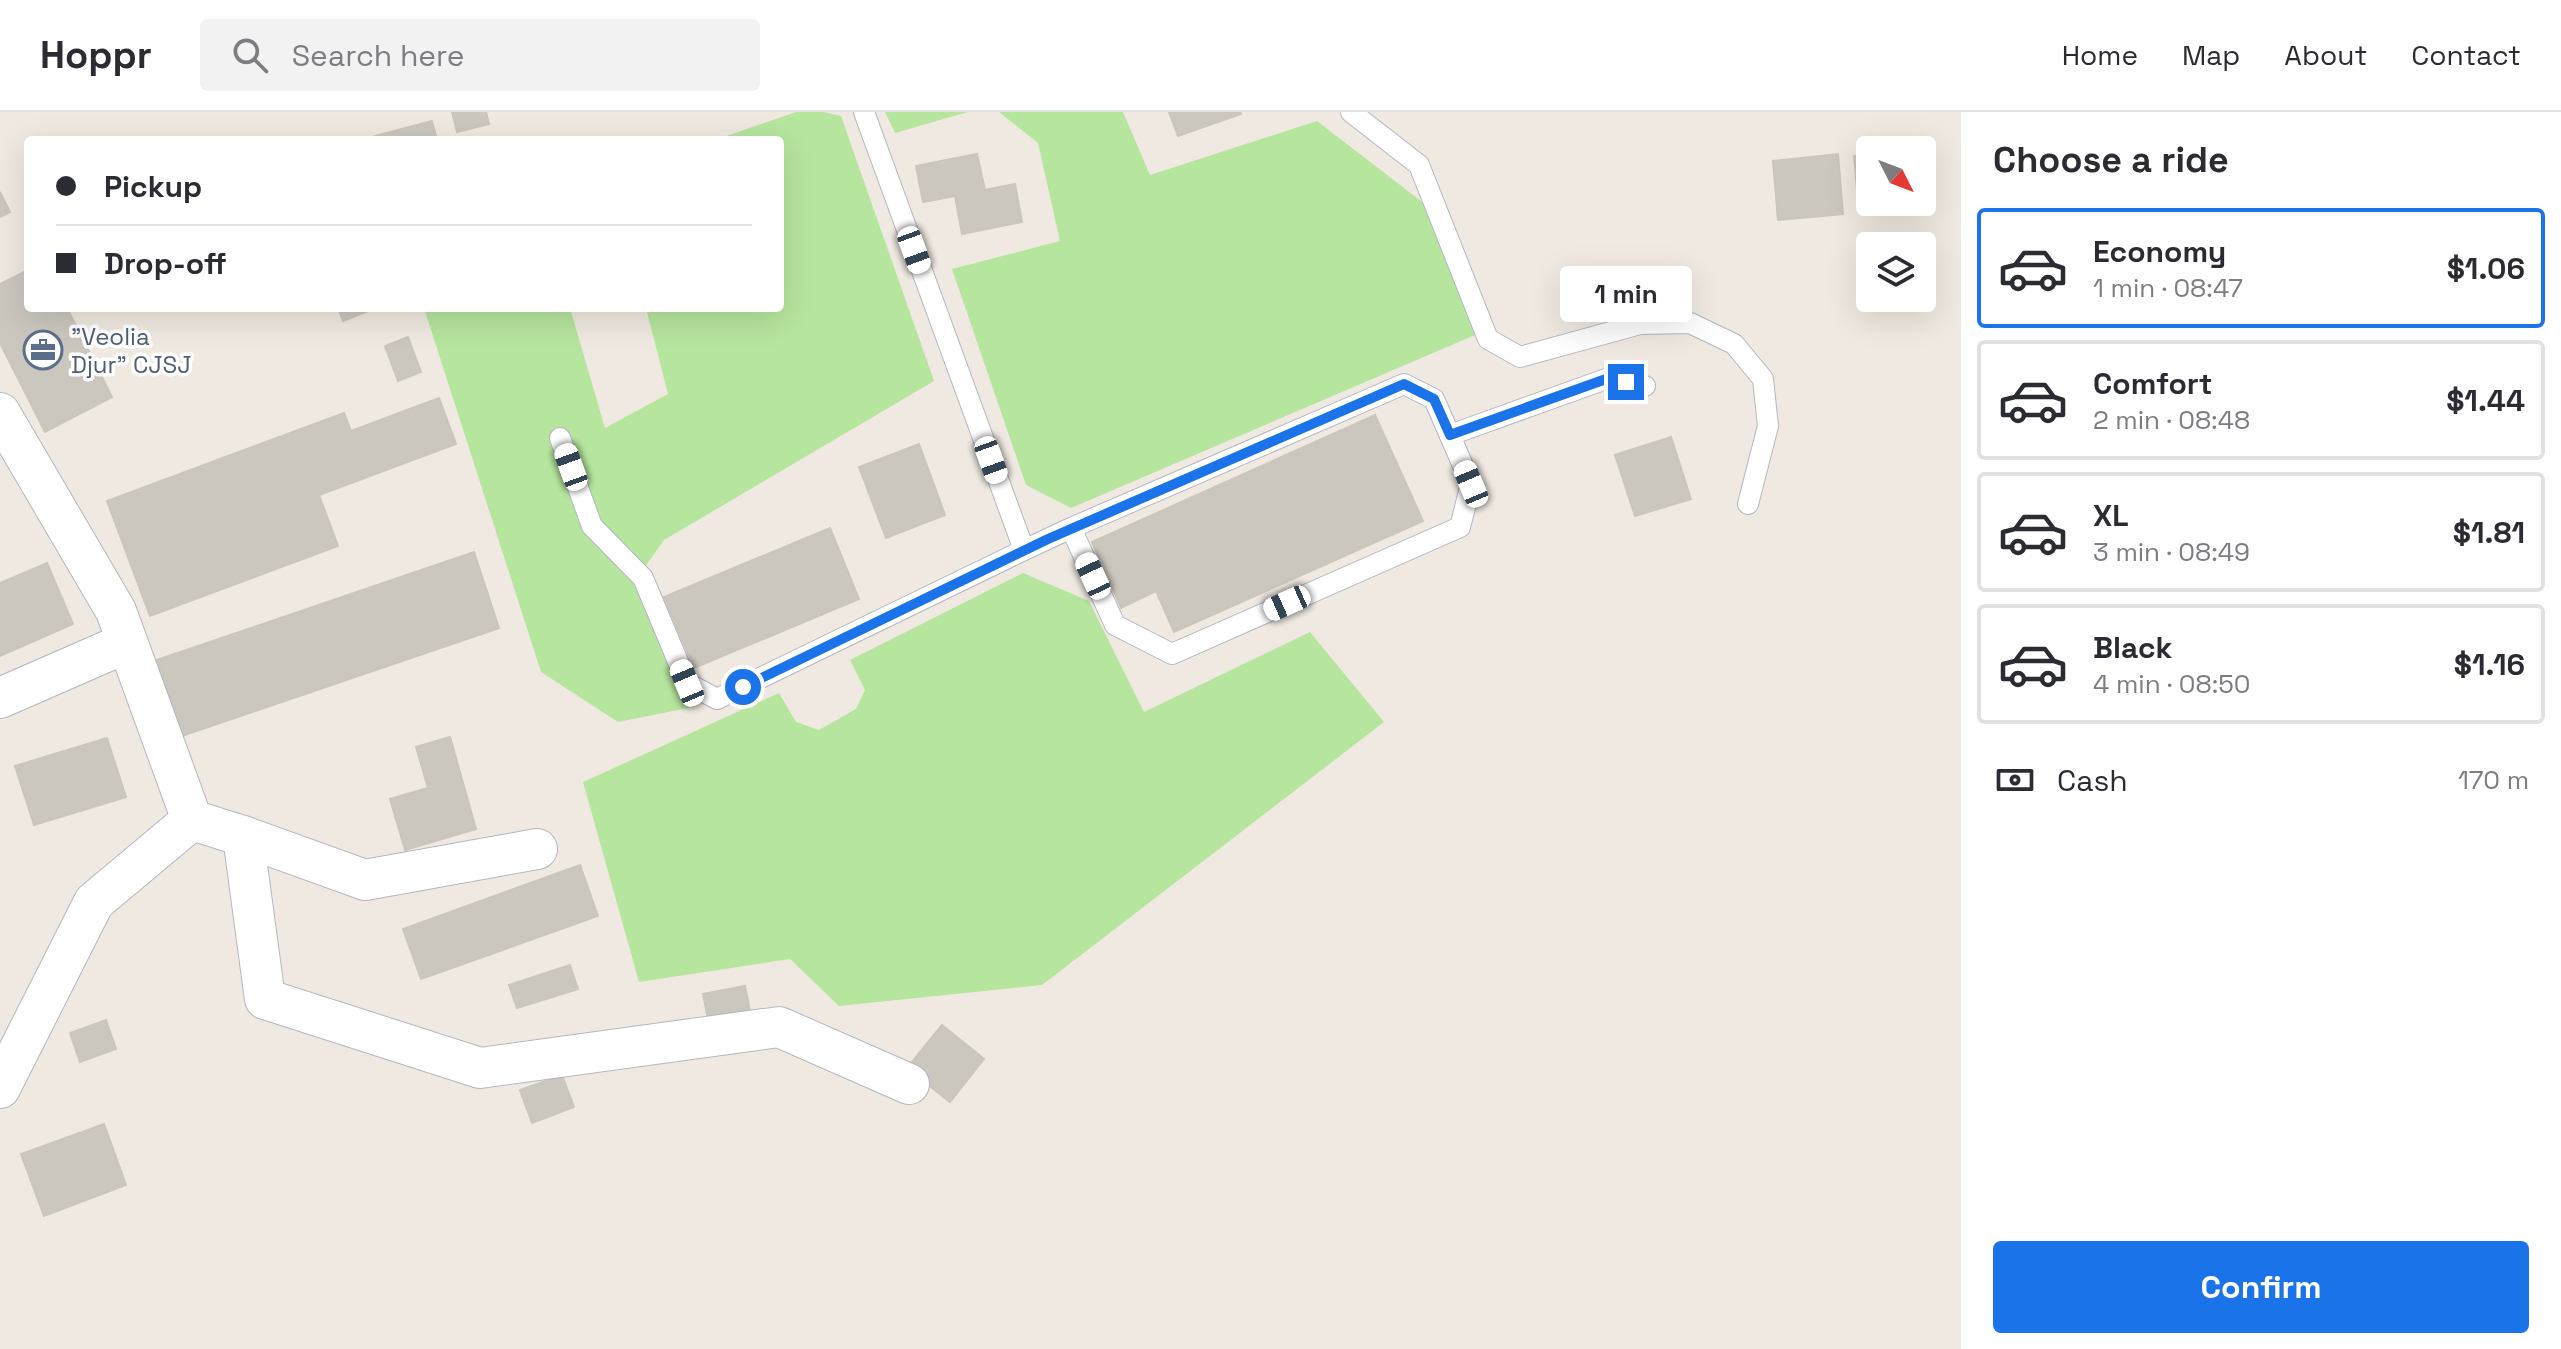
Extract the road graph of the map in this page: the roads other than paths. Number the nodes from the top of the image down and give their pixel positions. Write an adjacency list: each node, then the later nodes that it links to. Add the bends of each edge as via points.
1 (864, 112): 9 (lane)
2 (1351, 112): 7 (lane, via 1419,165 1488,339 1520,357 1640,324 1690,323 1734,344 1763,379 1768,426)
3 (1645, 386): 5 (lane, via 1606,379)
4 (0, 413): 10 (street, via 116,611)
5 (1450, 435): 8 (lane, via 1434,399 1404,384); 8 (lane, via 1471,484 1460,527 1172,654 1115,625)
6 (560, 438): 9 (lane, via 592,526 643,578 687,683 717,699)
7 (1748, 504)
8 (1071, 528): 9 (lane)
9 (1024, 550)
10 (126, 643): 11 (street); 12 (street)
11 (0, 698)
12 (192, 820): 13 (street); 16 (street, via 94,902)
13 (243, 836): 14 (street, via 365,880); 15 (street, via 265,999 480,1068 779,1027)
14 (537, 849)
15 (909, 1084)
16 (0, 1088)

